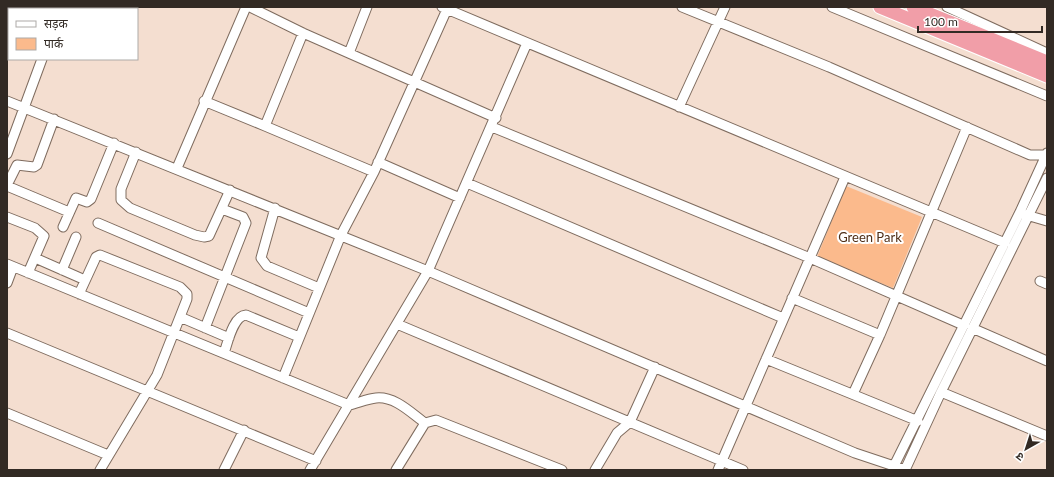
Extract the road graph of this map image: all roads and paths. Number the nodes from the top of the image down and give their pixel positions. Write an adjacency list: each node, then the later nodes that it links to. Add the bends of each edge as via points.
1 (246, 7): 22 (street)
2 (250, 7): 12 (street)
3 (367, 7): 14 (street)
4 (682, 7): 11 (street)
5 (725, 7): 11 (street)
6 (832, 7): 20 (street)
7 (880, 7): 18 (highway)
8 (913, 7): 17 (highway)
9 (946, 7): 15 (street)
10 (446, 8): 13 (street); 19 (street)
11 (719, 22): 23 (street); 29 (street)
12 (303, 33): 14 (street); 27 (street)
13 (527, 43): 23 (street); 25 (street)
14 (349, 53): 19 (street)
15 (1047, 53)
16 (42, 60): 24 (street)
17 (1047, 62)
18 (1047, 76)
19 (416, 82): 25 (street); 35 (street)
20 (1047, 96)
21 (7, 101): 24 (street)
22 (204, 101): 27 (street); 37 (street)
23 (679, 107): 39 (street)
24 (24, 109): 26 (street); 32 (street)
25 (496, 118): 28 (street)
26 (54, 119): 30 (street); 42 (street, via 37,165 17,165)
27 (265, 126): 38 (street)
28 (492, 127): 41 (street); 59 (street)
29 (966, 127): 33 (street); 48 (street)
30 (114, 143): 31 (street); 47 (street, via 91,199 87,202 76,198)
31 (136, 152): 37 (street); 46 (street, via 120,196 130,208 204,238 213,231)
32 (7, 154)
33 (1030, 154): 34 (street); 36 (street)
34 (1047, 154): 36 (street)
35 (378, 162): 38 (street); 44 (street)
36 (1044, 165): 49 (street)
37 (177, 168): 43 (street)
38 (374, 172): 55 (street)
39 (845, 177): 48 (street); 59 (street)
40 (1047, 178): 50 (street)
41 (467, 183): 44 (street); 73 (street)
42 (7, 186): 47 (street)
43 (230, 190): 45 (street); 46 (street)
44 (460, 198): 62 (street)
45 (275, 208): 55 (street); 67 (street, via 260,258 267,266)
46 (222, 209): 64 (street, via 243,217 246,223)
47 (68, 212): 54 (street)
48 (930, 212): 57 (street); 69 (street)
49 (1020, 212): 50 (street); 57 (street)
50 (1029, 216): 52 (street); 75 (street)
51 (7, 217): 58 (street, via 42,233 44,236)
52 (1047, 221)
53 (98, 223): 64 (street)
54 (63, 227)
55 (341, 235): 62 (street); 67 (street)
56 (76, 237): 61 (street)
57 (1005, 243): 75 (street)
58 (35, 258): 61 (street); 63 (street)
59 (810, 258): 69 (street); 70 (street)
60 (10, 266): 63 (street); 66 (street)
61 (62, 270): 65 (street)
62 (428, 271): 74 (street); 85 (street)
63 (28, 273): 68 (street)
64 (225, 278): 71 (street); 76 (street)
65 (85, 280): 68 (street); 72 (street, via 96,257 104,256 184,290 187,299)
66 (7, 283)
67 (319, 288): 71 (street)
68 (79, 294): 78 (street)
69 (896, 295): 75 (street); 79 (street)
70 (792, 298): 73 (street); 79 (street)
71 (308, 314): 80 (street)
72 (180, 317): 76 (street); 78 (street)
73 (783, 318): 83 (street)
74 (397, 324): 90 (street); 94 (street)
75 (968, 327): 84 (street); 88 (street); 93 (street)
76 (205, 328): 81 (street)
77 (7, 333): 87 (street)
78 (175, 333): 82 (street); 87 (street)
79 (880, 335): 89 (street)
80 (299, 337): 81 (street, via 246,315 239,317); 86 (street)
81 (229, 338): 82 (street)
82 (224, 353): 86 (street)
83 (766, 359): 89 (street); 91 (street)
84 (1047, 361)
85 (655, 367): 91 (street); 94 (street)
86 (284, 378): 90 (street)
87 (148, 390): 96 (street); 98 (street)
88 (941, 392): 97 (street); 110 (street)
89 (853, 394): 93 (street)
90 (349, 405): 95 (street, via 386,398 396,402); 99 (street)
91 (746, 406): 100 (street); 101 (street)
92 (7, 413): 98 (street)
93 (918, 421): 101 (street)
94 (630, 422): 100 (street); 107 (street, via 617,433)
95 (425, 423): 105 (street); 106 (street, via 436,420)
96 (244, 430): 99 (street); 103 (street)
97 (1047, 436)
98 (108, 455): 102 (street)
99 (316, 461): 104 (street)
100 (722, 461): 108 (street); 109 (street)
101 (893, 468): 110 (street)
102 (100, 470)
103 (224, 470)
104 (310, 470)
105 (396, 470)
106 (562, 470)
107 (595, 470)
108 (718, 470)
109 (743, 470)
110 (906, 470)

